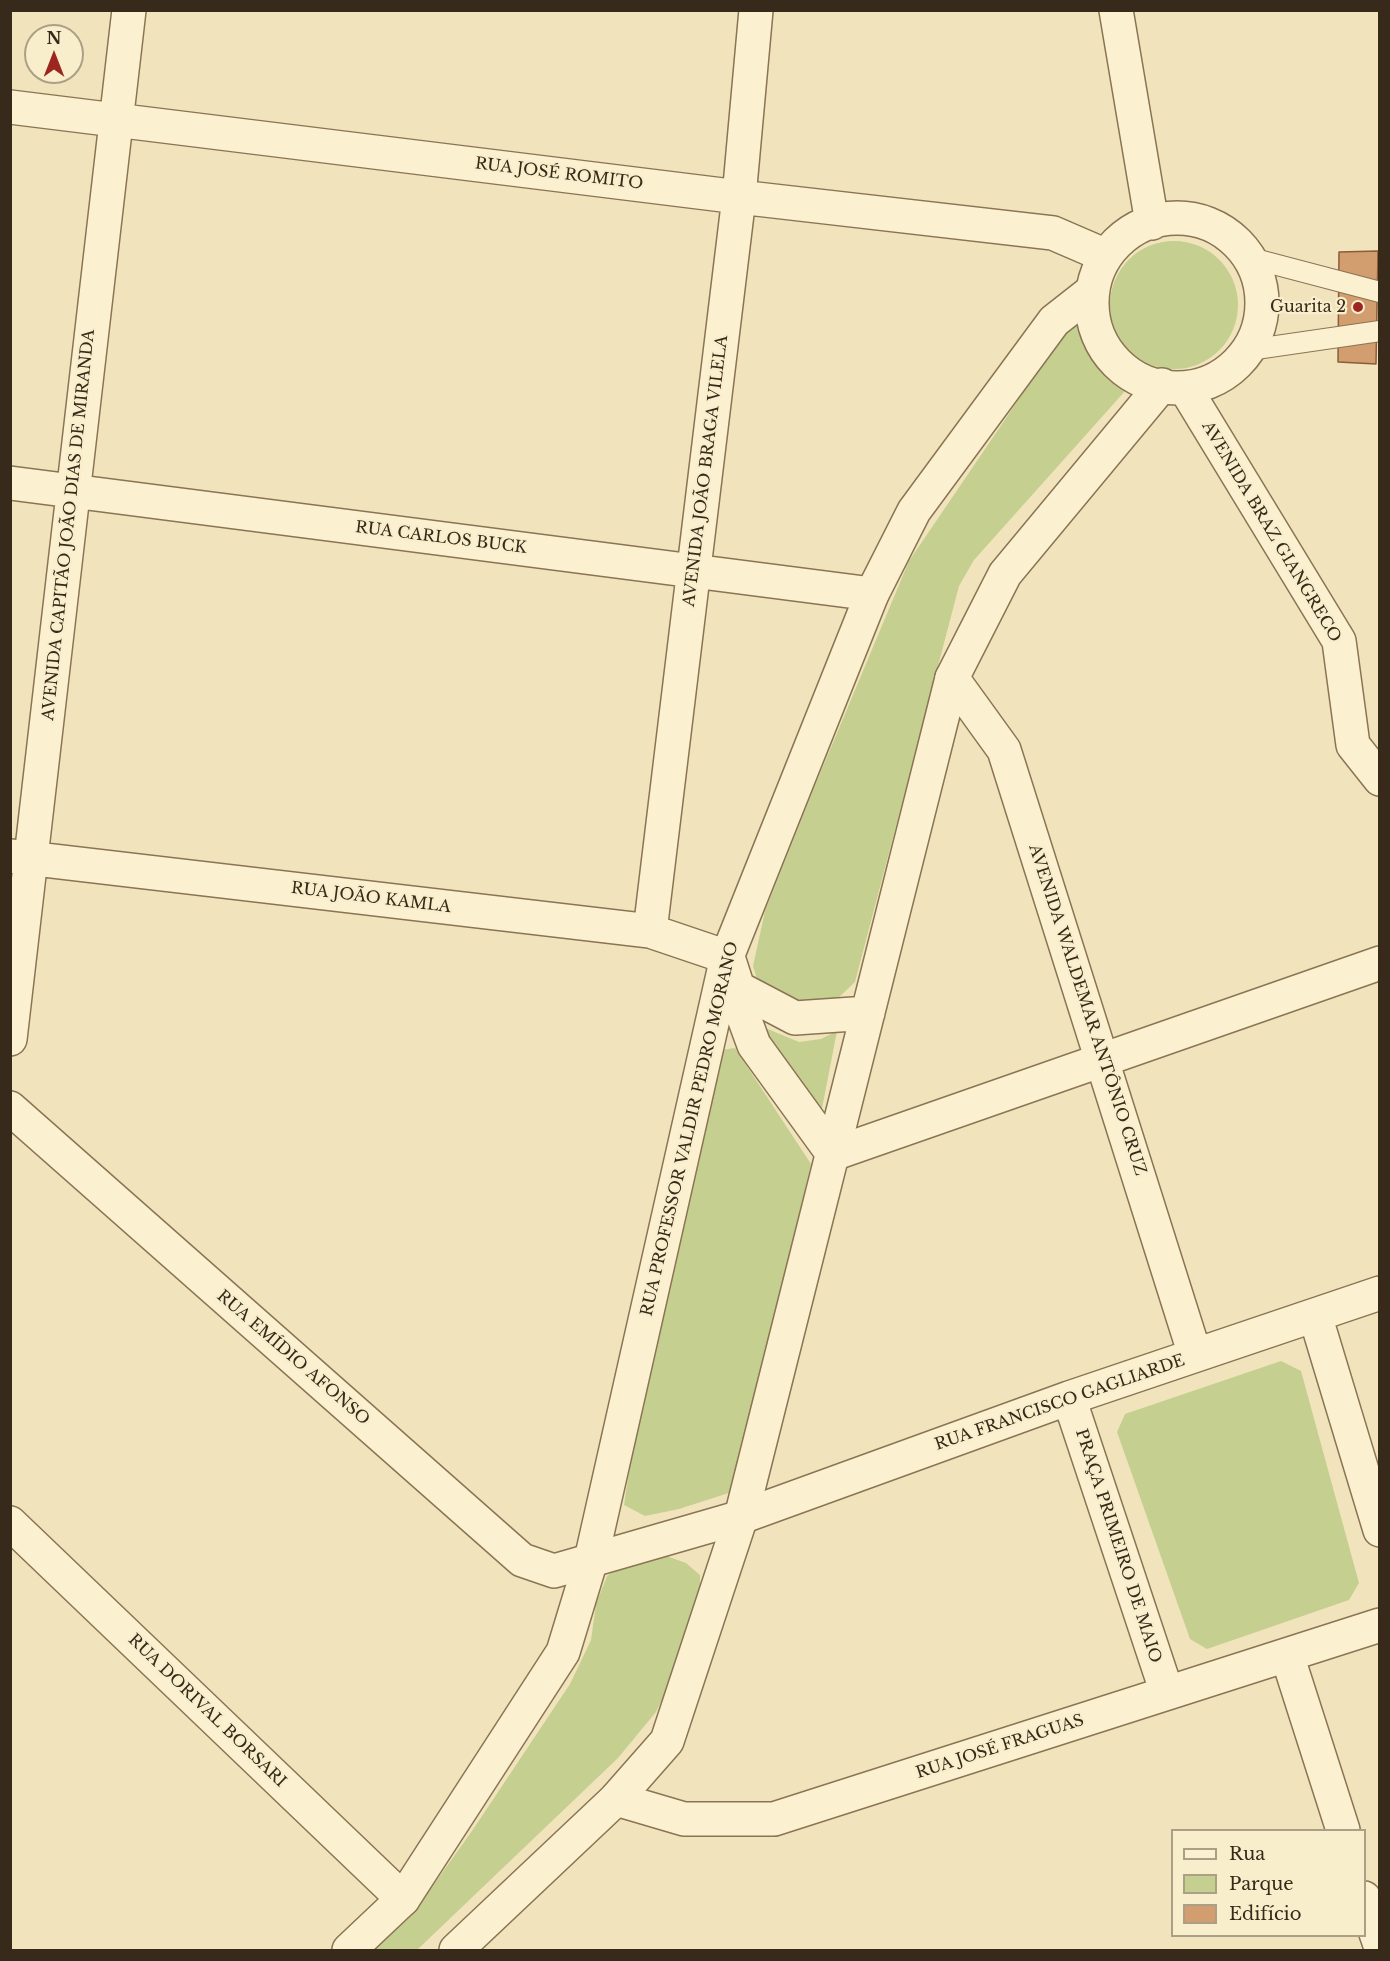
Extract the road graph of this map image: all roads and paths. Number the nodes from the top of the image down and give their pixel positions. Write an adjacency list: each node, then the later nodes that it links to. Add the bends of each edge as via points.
1 (129, 10): 5 (street, AVENIDA CAPITÃO JOÃO DIAS DE MIRANDA)
2 (756, 10): 6 (street, AVENIDA JOÃO BRAGA VILELA)
3 (1116, 10): 7 (street)
4 (10, 106): 5 (street, RUA JOSÉ ROMITO)
5 (115, 119): 6 (street, RUA JOSÉ ROMITO); 16 (street, AVENIDA CAPITÃO JOÃO DIAS DE MIRANDA)
6 (739, 197): 8 (street, RUA JOSÉ ROMITO, via 1053,233); 17 (street, AVENIDA JOÃO BRAGA VILELA)
7 (1152, 223): 8 (street, via 1132,229); 9 (street, via 1169,217 1207,222 1239,243)
8 (1104, 255): 10 (street)
9 (1247, 256): 11 (lane); 13 (street, via 1259,276 1263,314)
10 (1091, 291): 14 (street, via 1094,330 1115,363 1146,383); 18 (street, RUA PROFESSOR VALDIR PEDRO MORANO, via 1054,321 914,511)
11 (1380, 292)
12 (1380, 331): 13 (lane)
13 (1249, 350): 14 (street, via 1221,376)
14 (1174, 387): 19 (street, via 1005,574); 20 (street, AVENIDA BRAZ GIANGRECO, via 1339,641 1353,745)
15 (10, 483): 16 (street, RUA CARLOS BUCK)
16 (72, 491): 17 (street, RUA CARLOS BUCK); 21 (street, AVENIDA CAPITÃO JOÃO DIAS DE MIRANDA)
17 (694, 570): 18 (street, RUA CARLOS BUCK); 22 (street, AVENIDA JOÃO BRAGA VILELA)
18 (872, 594): 23 (street, RUA PROFESSOR VALDIR PEDRO MORANO)
19 (952, 678): 26 (street); 28 (street, AVENIDA WALDEMAR ANTÔNIO CRUZ, via 1004,750)
20 (1380, 779)
21 (21, 857): 22 (street, RUA JOÃO KAMLA); 27 (street, AVENIDA CAPITÃO JOÃO DIAS DE MIRANDA)
22 (650, 931): 23 (street, RUA JOÃO KAMLA)
23 (728, 957): 25 (street); 38 (street, RUA PROFESSOR VALDIR PEDRO MORANO)
24 (1380, 963): 28 (street)
25 (738, 988): 26 (street, via 795,1018); 30 (street, via 754,1046)
26 (868, 1013): 30 (street)
27 (10, 1039)
28 (1103, 1060): 30 (street); 33 (street, AVENIDA WALDEMAR ANTÔNIO CRUZ)
29 (10, 1108): 38 (street, RUA EMÍDIO AFONSO, via 522,1560 554,1571)
30 (833, 1154): 35 (street)
31 (1380, 1293): 32 (street, RUA FRANCISCO GAGLIARDE)
32 (1315, 1315): 33 (street, RUA FRANCISCO GAGLIARDE); 37 (street)
33 (1195, 1355): 34 (street, RUA FRANCISCO GAGLIARDE)
34 (1069, 1398): 35 (street, RUA FRANCISCO GAGLIARDE); 41 (street, PRAÇA PRIMEIRO DE MAIO)
35 (741, 1517): 38 (street, RUA EMÍDIO AFONSO); 42 (street, via 667,1741)
36 (10, 1522): 44 (street, RUA DORIVAL BORSARI)
37 (1380, 1530)
38 (591, 1560): 44 (street, RUA PROFESSOR VALDIR PEDRO MORANO, via 563,1652)
39 (1380, 1625): 40 (street, RUA JOSÉ FRAGUAS)
40 (1287, 1654): 41 (street, RUA JOSÉ FRAGUAS); 43 (street)
41 (1167, 1693): 42 (street, RUA JOSÉ FRAGUAS, via 774,1819 684,1819)
42 (616, 1799): 48 (street)
43 (1343, 1829)
44 (403, 1899): 47 (street, RUA PROFESSOR VALDIR PEDRO MORANO)
45 (1366, 1901): 46 (street)
46 (1380, 1945)
47 (349, 1950)
48 (456, 1950)

